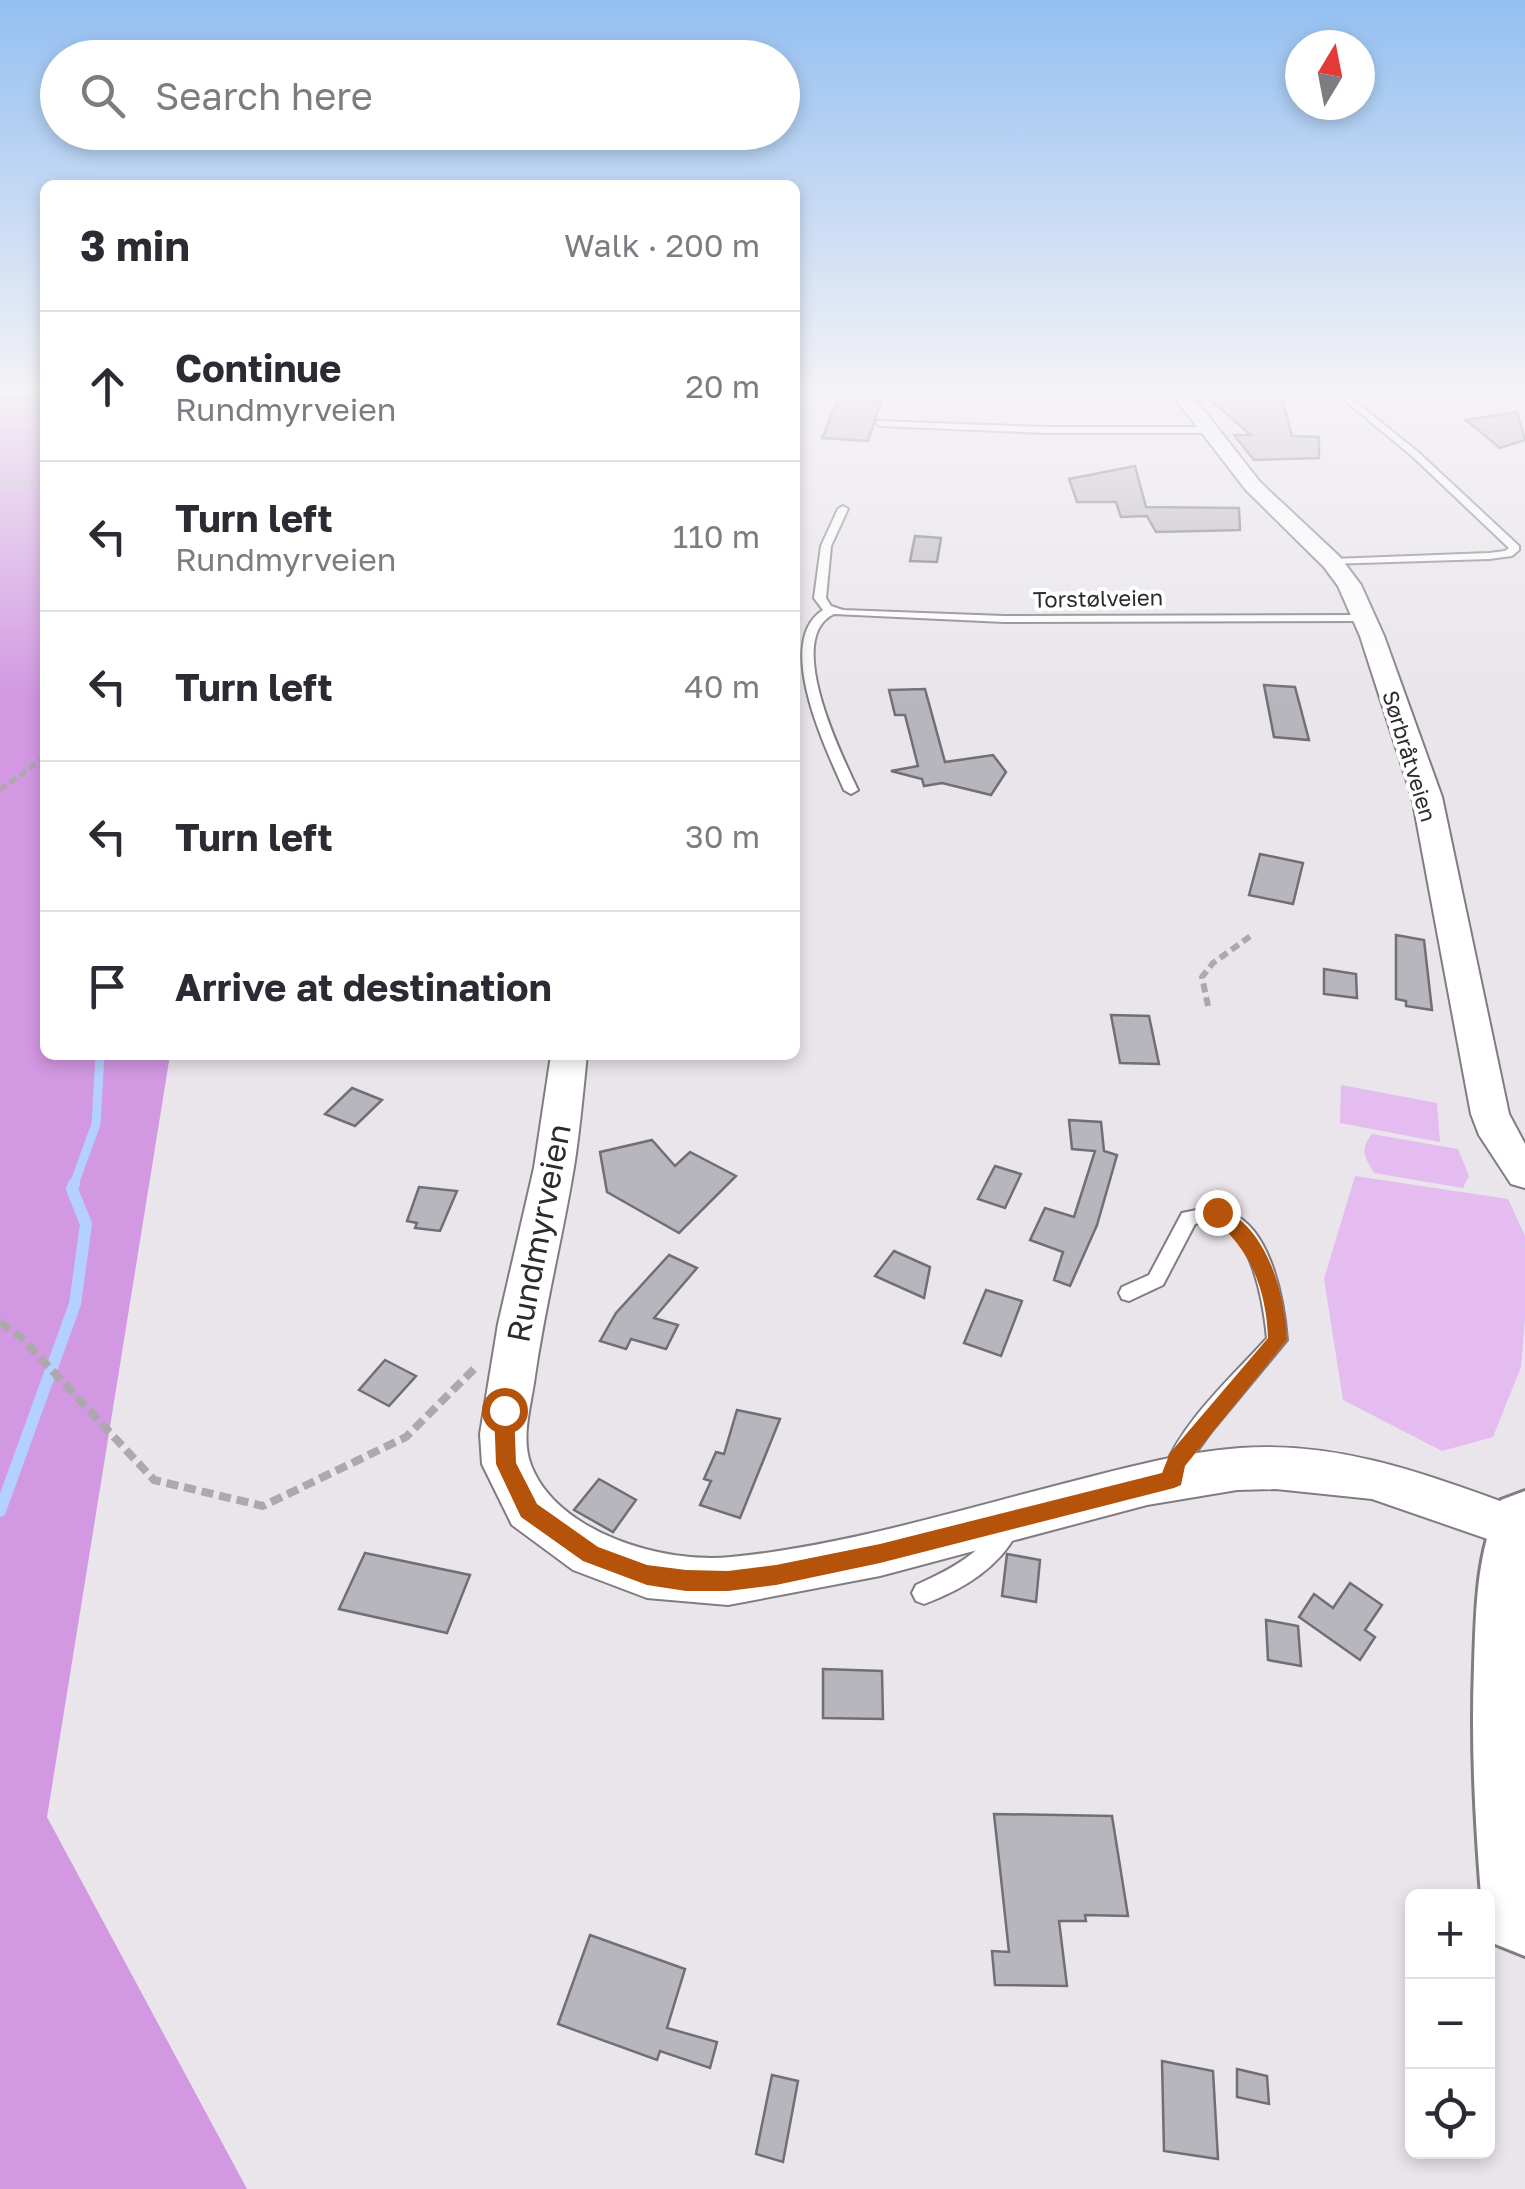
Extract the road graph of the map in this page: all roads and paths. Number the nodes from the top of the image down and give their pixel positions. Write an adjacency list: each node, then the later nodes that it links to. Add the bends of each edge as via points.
1 (1263, 496): 4 (street, Sørbråtveien)
2 (1459, 496): 4 (lane, via 1514,548 1508,554)
3 (843, 509): 5 (lane, via 822,568 820,598)
4 (1332, 562): 6 (street, Sørbråtveien)
5 (832, 611): 6 (lane, Torstølveien, via 1004,619); 9 (lane, via 815,623 806,665)
6 (1364, 618): 13 (street, Sørbråtveien, via 1427,796 1490,1114)
7 (40, 761): 8 (path)
8 (0, 790)
9 (851, 790)
10 (1252, 936): 11 (path, via 1202,977)
11 (1208, 1006)
12 (567, 1060): 16 (street, Rundmyrveien, via 544,1224)
13 (1525, 1174)
14 (1129, 1292): 17 (lane, via 1156,1280 1188,1218 1217,1212 1250,1244 1276,1303 1277,1340 1178,1460)
15 (0, 1322): 16 (path, via 154,1480 263,1506 406,1437)
16 (520, 1324): 18 (street, Rundmyrveien, via 504,1410 506,1464 516,1489 546,1526 618,1565 647,1575 728,1581)
17 (1174, 1479): 18 (street, Rundmyrveien); 19 (street, Rundmyrveien, via 1237,1470 1326,1471)
18 (1011, 1522): 20 (lane, via 980,1561)
19 (1524, 1527): 21 (street, via 1512,1586 1510,1768)
20 (924, 1592)
21 (1525, 1914)

